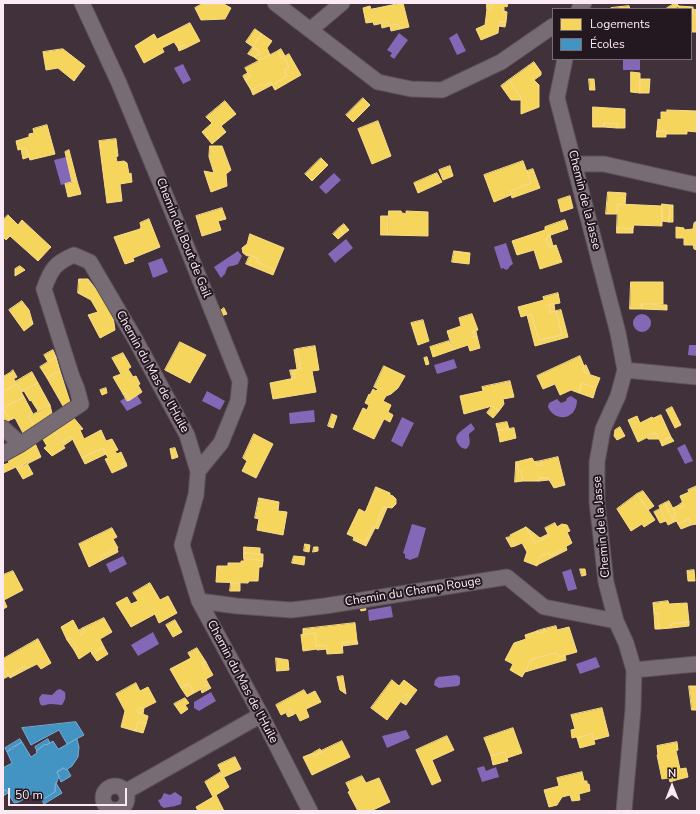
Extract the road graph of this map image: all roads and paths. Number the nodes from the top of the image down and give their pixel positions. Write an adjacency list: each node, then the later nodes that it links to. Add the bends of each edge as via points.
1 (82, 3): 14 (street, Chemin du Bout de Gail, via 122,91 240,381 238,401 221,443)
2 (275, 3): 5 (street)
3 (342, 3): 5 (street)
4 (552, 27): 5 (street, via 501,62 442,90 378,82)
5 (310, 30)
6 (565, 60): 7 (street, Chemin de la Jasse, via 557,98)
7 (575, 164): 8 (street, via 604,164); 9 (street, Chemin de la Jasse)
8 (697, 185)
9 (625, 370): 10 (street); 16 (street, Chemin de la Jasse, via 618,396 603,429 597,462 597,502 606,582)
10 (697, 376)
11 (3, 428): 12 (street)
12 (21, 444): 13 (street); 14 (street, Chemin du Mas de l'Huile, via 81,404 44,289 49,275 60,261 74,255 90,262 131,333 188,435)
13 (3, 454)
14 (198, 471): 15 (street, Chemin du Mas de l'Huile, via 196,495 182,545)
15 (199, 601): 16 (street, Chemin du Champ Rouge, via 291,610 507,577 544,607); 19 (street, Chemin du Mas de l'Huile)
16 (616, 621): 18 (street, Chemin de la Jasse)
17 (697, 664): 18 (street)
18 (634, 670): 22 (street, Chemin de la Jasse)
19 (260, 715): 20 (street); 21 (street, Chemin du Mas de l'Huile)
20 (125, 792)
21 (310, 811)
22 (624, 811)

